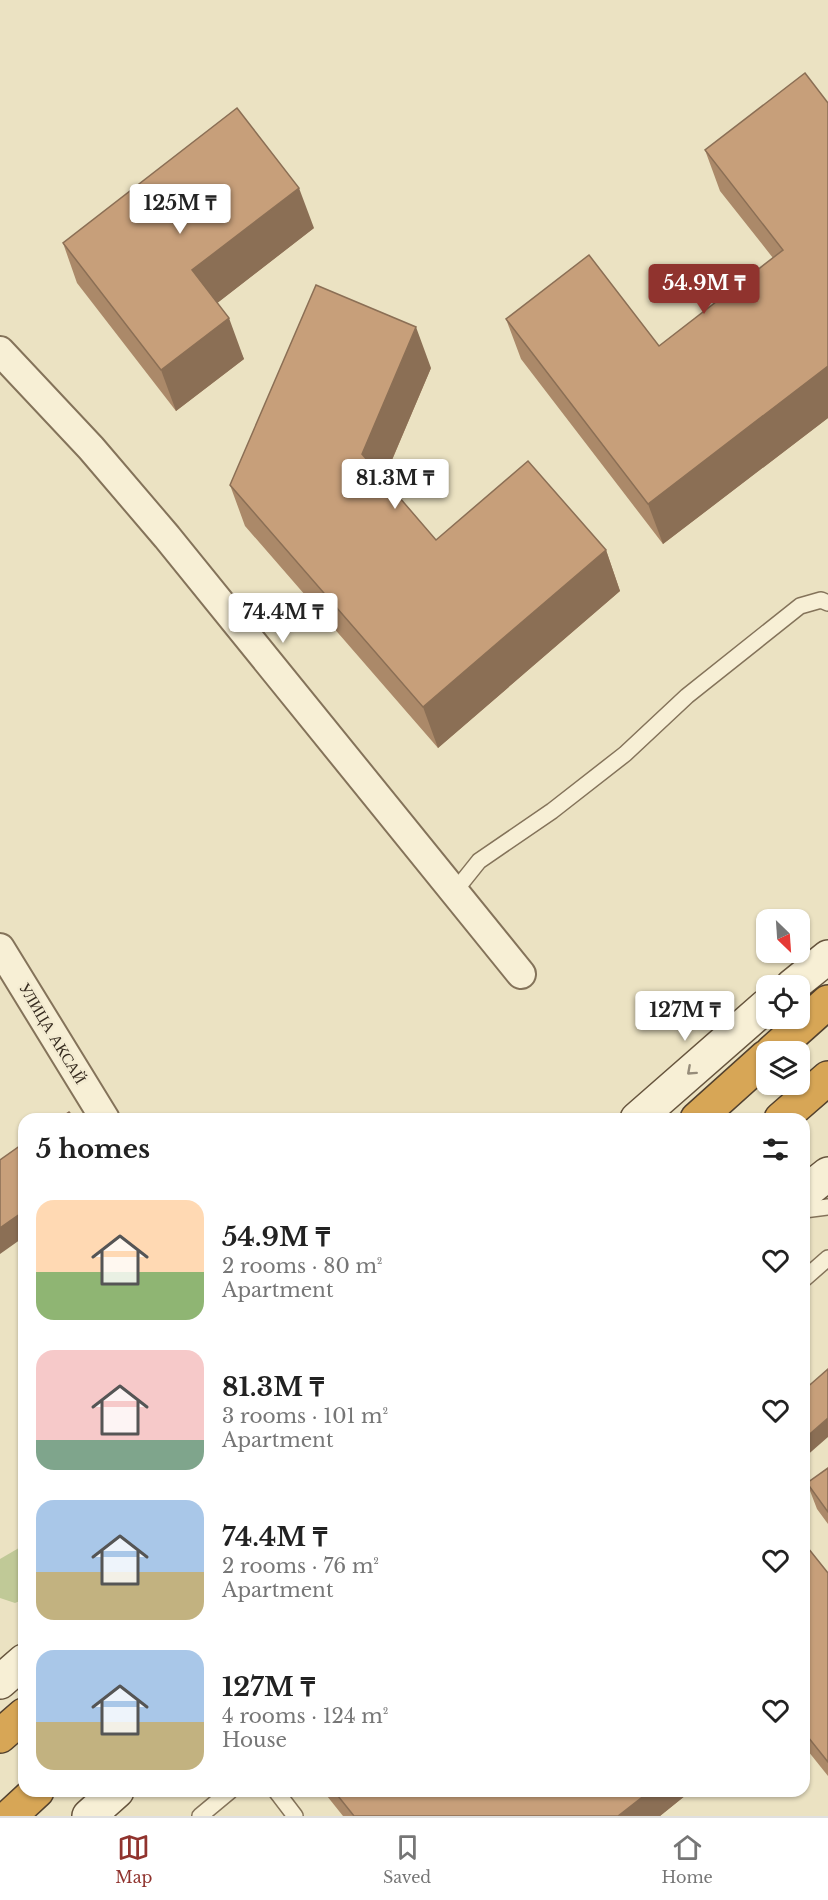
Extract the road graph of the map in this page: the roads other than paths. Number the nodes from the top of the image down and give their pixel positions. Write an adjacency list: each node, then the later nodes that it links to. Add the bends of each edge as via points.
1 (0, 351): 3 (street, via 167,537)
2 (828, 603): 3 (lane, via 821,600 800,606 687,696 616,761 479,861)
3 (454, 891): 6 (street)
4 (0, 948): 13 (street, УЛИЦА АКСАЙ)
5 (828, 957): 7 (main road)
6 (521, 974)
7 (806, 975)
8 (828, 1002): 10 (highway)
9 (756, 1015): 14 (main road, one-way to 14)
10 (784, 1041)
11 (756, 1066): 15 (highway)
12 (828, 1078): 16 (highway)
13 (101, 1113)
14 (644, 1113)
15 (704, 1113)
16 (788, 1113)
17 (828, 1174): 18 (main road)
18 (810, 1188)
19 (828, 1207): 20 (lane)
20 (810, 1209)
21 (828, 1258): 22 (lane)
22 (810, 1274)
23 (18, 1666): 24 (main road)
24 (0, 1682)
25 (18, 1720): 26 (highway)
26 (0, 1736)
27 (31, 1797): 31 (highway)
28 (110, 1797): 32 (main road)
29 (223, 1797): 33 (lane)
30 (281, 1797): 34 (lane)
31 (10, 1816)
32 (88, 1816)
33 (200, 1816)
34 (295, 1816)

